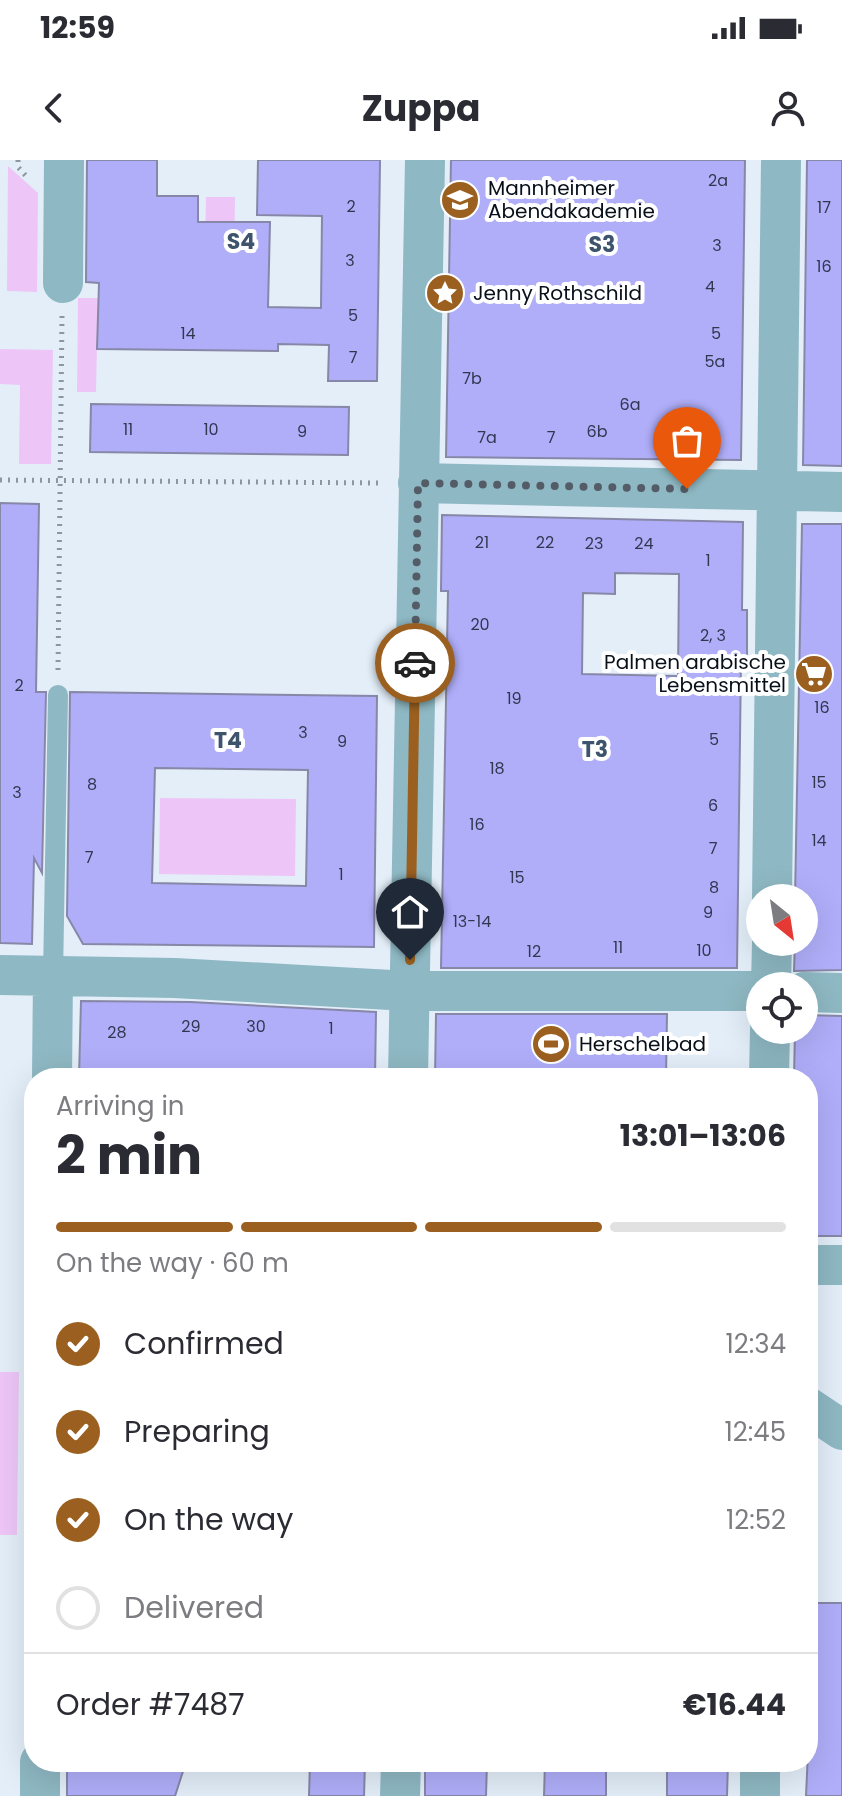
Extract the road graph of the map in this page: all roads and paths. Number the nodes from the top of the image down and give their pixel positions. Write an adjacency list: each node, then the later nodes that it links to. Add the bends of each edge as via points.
1 (64, 160): 4 (street)
2 (425, 160): 7 (street)
3 (781, 160): 8 (street)
4 (63, 283): 6 (path)
5 (0, 480): 6 (path)
6 (61, 481): 7 (path); 10 (path)
7 (418, 483): 8 (street); 14 (street)
8 (777, 491): 9 (street); 11 (street)
9 (842, 492)
10 (58, 695): 13 (lane)
11 (772, 884)
12 (0, 975): 13 (street)
13 (53, 976): 14 (street); 19 (street)
14 (409, 991): 15 (street); 20 (street)
15 (746, 991)
16 (818, 992): 17 (street)
17 (842, 993)
18 (770, 1044): 21 (street)
19 (52, 1068)
20 (408, 1068)
21 (769, 1068)
22 (818, 1265): 23 (street)
23 (842, 1265)
24 (818, 1414): 25 (street)
25 (842, 1430)
26 (40, 1772): 29 (street)
27 (401, 1772): 30 (street)
28 (760, 1772): 31 (street)
29 (40, 1796)
30 (400, 1796)
31 (760, 1796)

